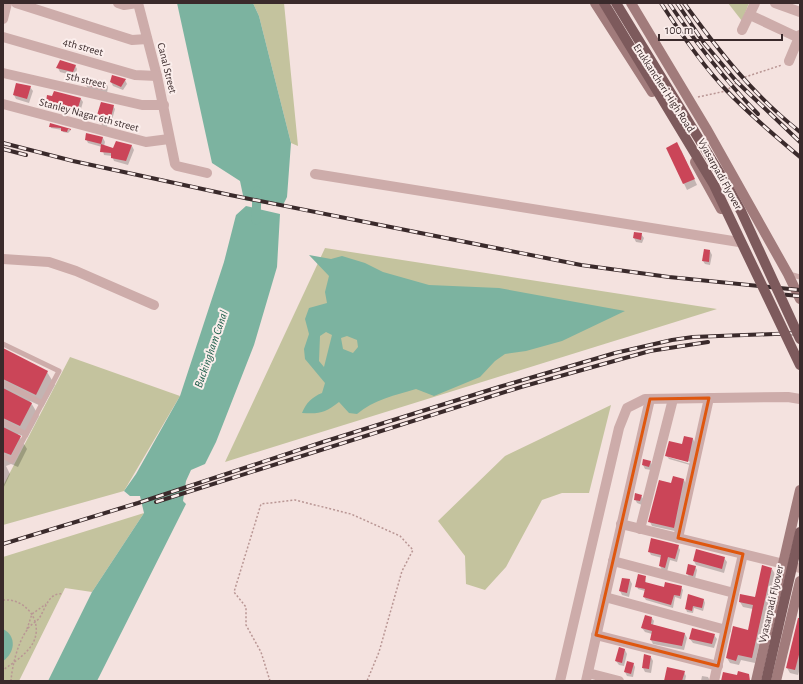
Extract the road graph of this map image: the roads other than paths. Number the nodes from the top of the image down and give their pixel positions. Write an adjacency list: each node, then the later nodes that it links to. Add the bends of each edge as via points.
1 (7, 3): 13 (street)
2 (16, 3): 17 (street, via 132,40)
3 (118, 3): 4 (street)
4 (138, 3): 17 (street, Canal Street)
5 (595, 3): 24 (street, Erukkancheri High Road)
6 (604, 3): 37 (main road, Vyasarpadi Flyover, bridge, via 714,185)
7 (616, 3): 35 (main road, Vyasarpadi Flyover, bridge, via 741,211)
8 (631, 3): 21 (street, Erukkancheri High Road)
9 (755, 3): 12 (street)
10 (776, 3): 11 (street)
11 (796, 8)
12 (750, 15): 14 (street); 15 (street)
13 (3, 19)
14 (742, 30)
15 (799, 36): 18 (street)
16 (3, 37): 20 (street, 4th street, via 135,74)
17 (147, 39): 20 (street, Canal Street)
18 (788, 63)
19 (3, 73): 23 (street, 5th street, via 142,105)
20 (157, 76): 23 (street, Canal Street)
21 (687, 96): 24 (street); 29 (street, Erukkancheri High Road)
22 (3, 104): 25 (street, Stanley Nagar 6th street, via 146,142)
23 (164, 105): 25 (street, Canal Street)
24 (663, 108): 28 (street, Erukkancheri High Road)
25 (169, 139): 26 (street, Canal Street, via 177,166)
26 (207, 172)
27 (314, 174): 28 (street)
28 (739, 242): 29 (street, via 750,248)
29 (770, 243): 31 (street, Erukkancheri High Road)
30 (3, 259): 34 (street, via 49,262)
31 (788, 274): 32 (lane); 33 (street, Erukkancheri High Road)
32 (800, 277)
33 (800, 299)
34 (154, 305)
35 (800, 339)
36 (3, 344): 43 (lane, via 59,371)
37 (800, 365)
38 (3, 383): 43 (lane)
39 (709, 398): 41 (street); 42 (street); 51 (street)
40 (650, 399): 41 (street); 48 (street); 65 (street, via 644,399 627,408 619,428)
41 (673, 399): 49 (street)
42 (800, 399)
43 (42, 403): 45 (lane)
44 (3, 422): 45 (lane)
45 (26, 434): 46 (lane, via 12,461)
46 (3, 456)
47 (800, 490): 54 (street)
48 (621, 524): 49 (street); 53 (street)
49 (640, 529): 51 (street)
50 (800, 532): 63 (main road, Vyasarpadi Flyover, bridge)
51 (678, 538): 52 (street)
52 (743, 554): 54 (street); 57 (street)
53 (613, 561): 57 (street); 58 (street)
54 (784, 565): 55 (street); 63 (street)
55 (800, 568)
56 (800, 581): 64 (street)
57 (734, 593): 59 (street)
58 (605, 597): 59 (street); 60 (street)
59 (726, 630): 61 (street)
60 (596, 635): 61 (street); 62 (street)
61 (718, 666): 67 (street)
62 (587, 677): 66 (street)
63 (760, 679): 64 (street)
64 (777, 680)
65 (560, 681)
66 (618, 681)
67 (714, 681)

